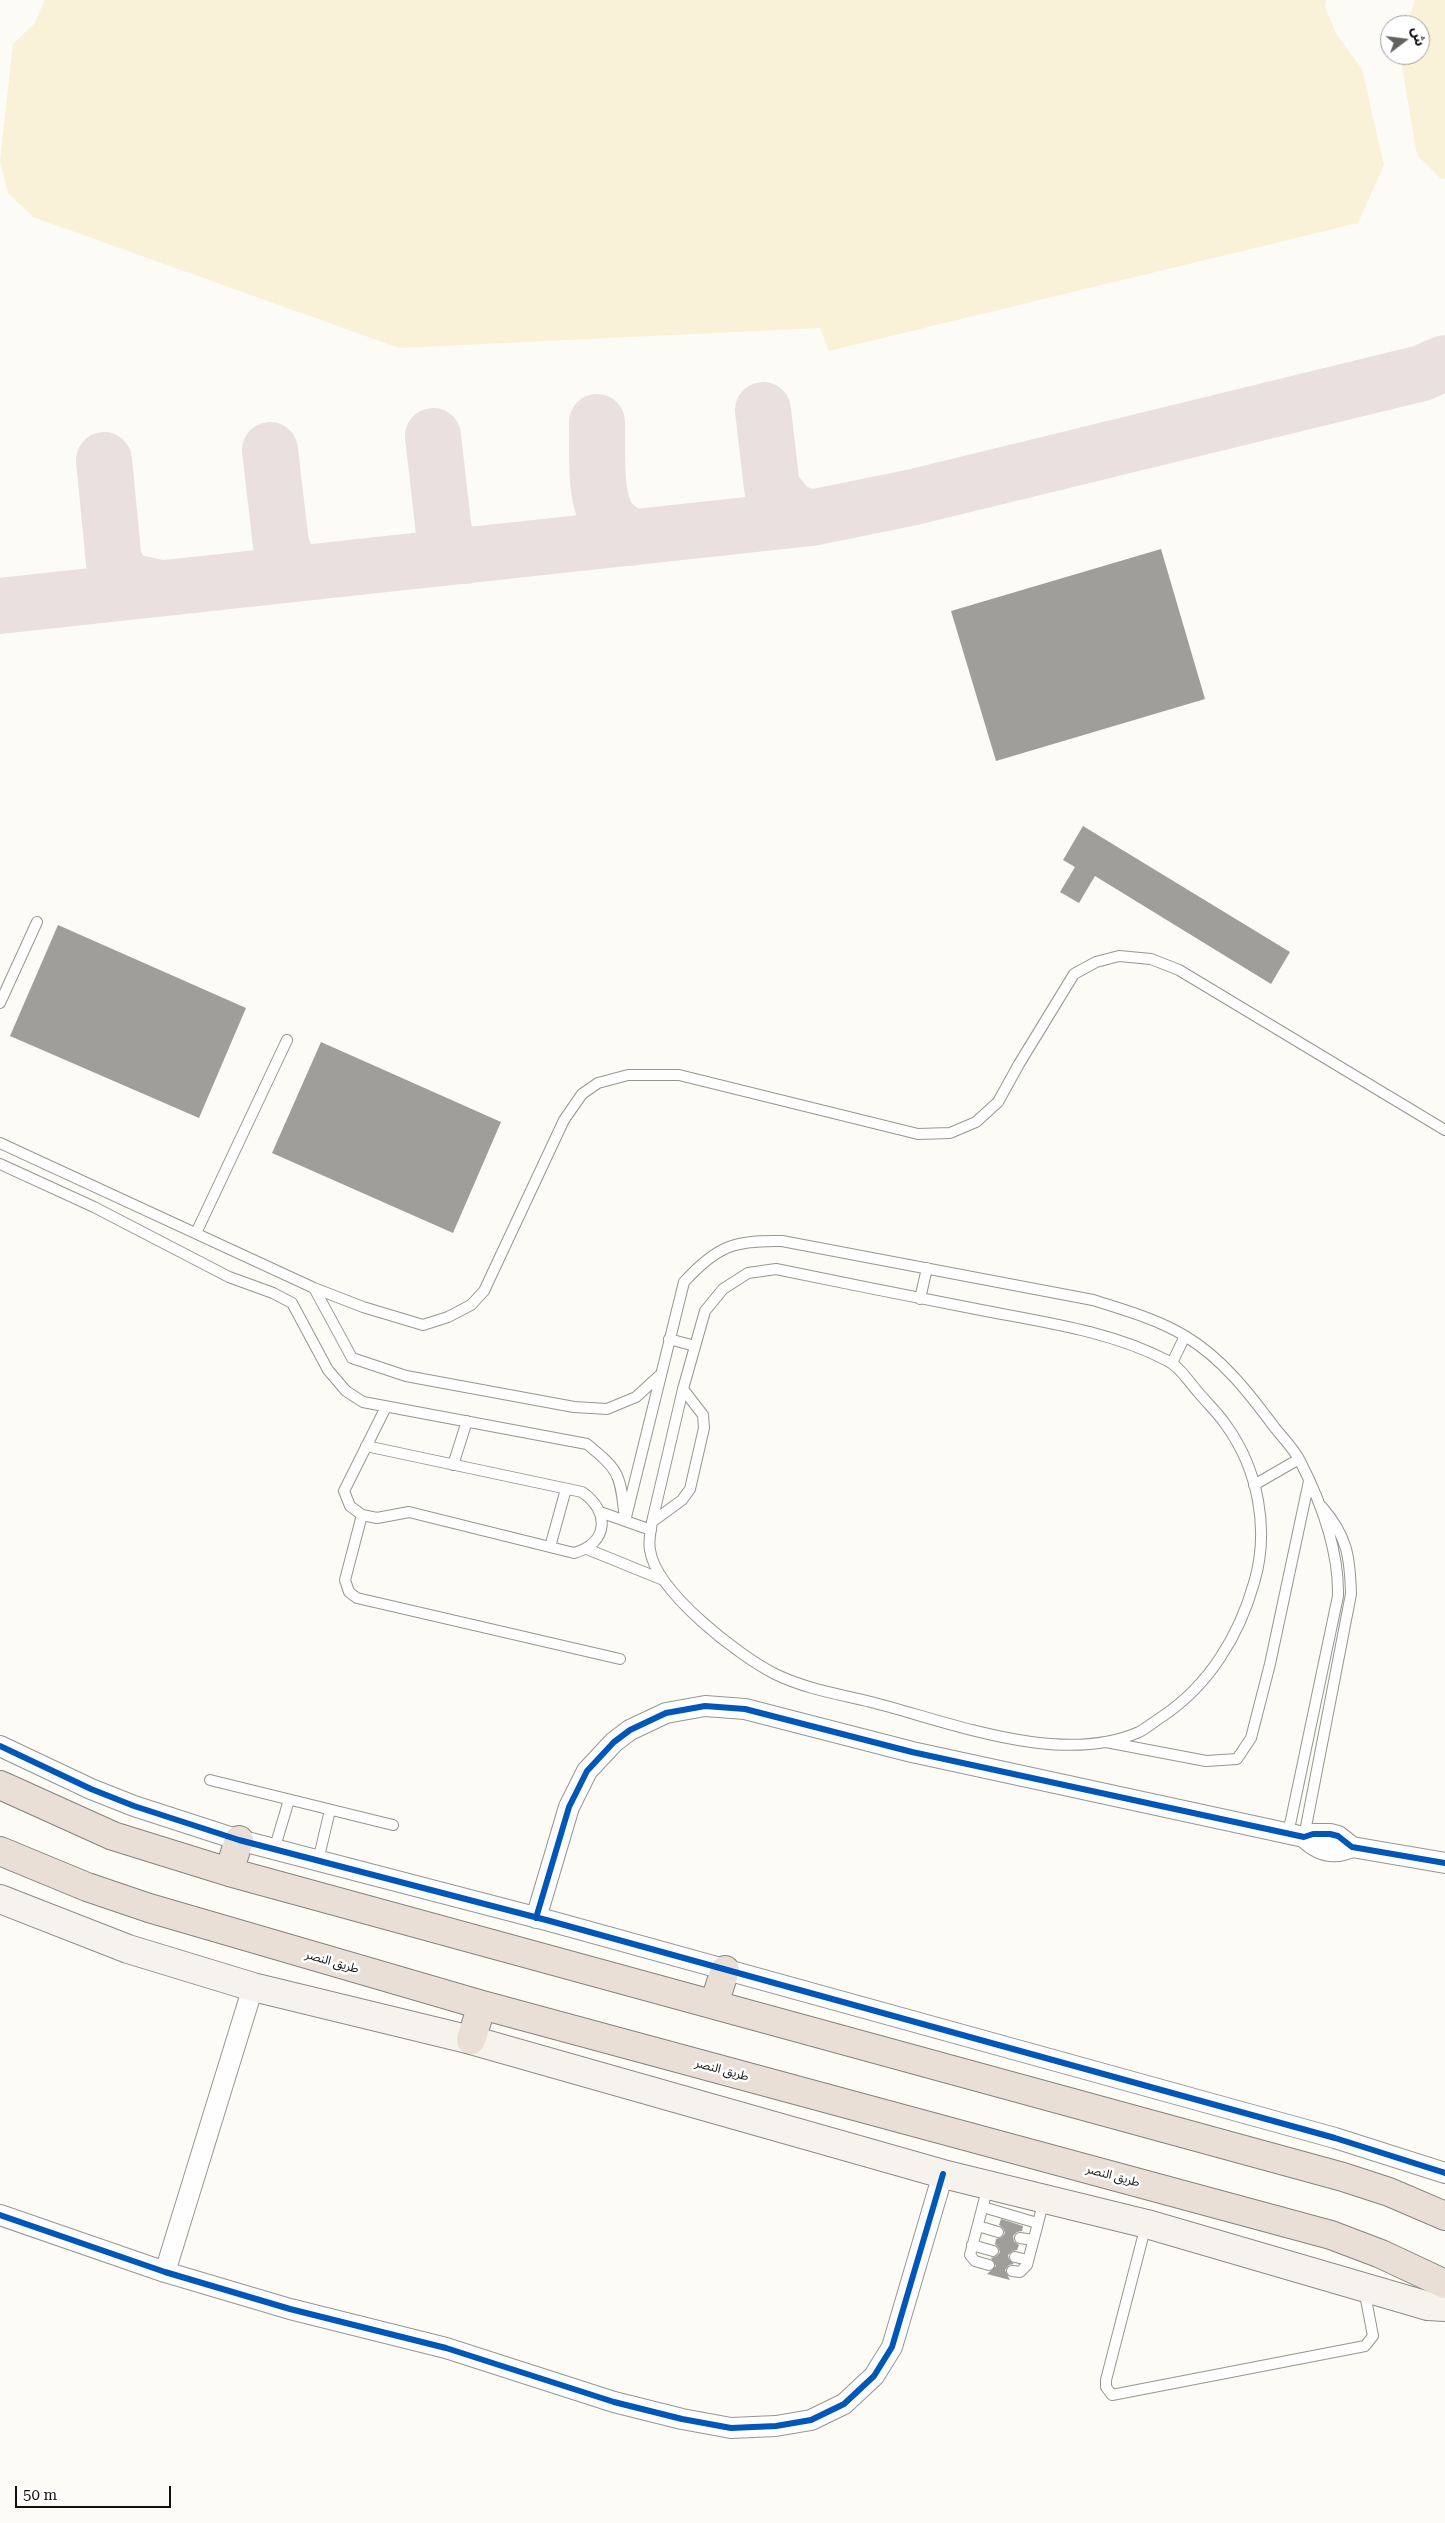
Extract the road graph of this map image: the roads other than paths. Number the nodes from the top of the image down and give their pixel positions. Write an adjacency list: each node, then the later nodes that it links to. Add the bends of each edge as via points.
1 (37, 922): 2 (lane)
2 (0, 1003)
3 (287, 1040): 7 (lane)
4 (1445, 1130): 9 (lane, via 1179,970 1151,959 1119,956 1096,962 1074,974 998,1102 976,1122 950,1133 918,1134 679,1075 628,1075 598,1084 582,1094 568,1114 484,1291 471,1305 448,1318 423,1325)
5 (0, 1143): 7 (lane)
6 (0, 1164): 17 (lane, via 94,1207 229,1278 273,1292 292,1303 328,1370 346,1391 363,1402)
7 (196, 1233): 9 (lane)
8 (927, 1268): 10 (lane); 11 (lane, via 1093,1300 1142,1316); 12 (lane, via 782,1241 754,1240 726,1246 702,1262 684,1282)
9 (314, 1288): 15 (lane, via 352,1358 406,1376 606,1409 636,1397)
10 (920, 1298): 13 (lane, via 776,1269 748,1273 723,1289 705,1311); 14 (lane, via 1122,1341)
11 (1185, 1336): 14 (lane); 20 (lane, via 1224,1365)
12 (669, 1339): 13 (lane); 15 (lane)
13 (695, 1346): 16 (lane)
14 (1172, 1363): 23 (lane, via 1226,1424 1241,1450)
15 (660, 1376): 28 (lane)
16 (683, 1389): 29 (lane); 29 (lane, via 703,1415 690,1489)
17 (386, 1407): 18 (lane); 19 (lane)
18 (467, 1421): 21 (lane); 28 (lane, via 587,1444 615,1469 621,1482)
19 (366, 1446): 21 (lane); 27 (lane, via 344,1492 350,1506)
20 (1299, 1459): 22 (lane); 23 (lane)
21 (453, 1465): 24 (lane)
22 (1309, 1481): 25 (lane); 34 (lane, via 1268,1674 1250,1738 1237,1759 1206,1760)
23 (1254, 1485): 34 (lane, via 1260,1510 1262,1547 1245,1614 1230,1641 1210,1674 1185,1701 1139,1732)
24 (566, 1489): 26 (lane, via 582,1492 593,1500); 30 (lane)
25 (1320, 1505): 41 (lane, via 1336,1561 1338,1596); 41 (lane, via 1344,1538 1351,1594)
26 (600, 1512): 28 (lane); 31 (lane, via 602,1526)
27 (362, 1515): 30 (lane, via 376,1518 409,1512); 33 (lane, via 345,1580 349,1592 357,1598)
28 (625, 1521): 29 (lane)
29 (652, 1526): 32 (lane, via 650,1551)
30 (550, 1548): 31 (lane, via 574,1553)
31 (588, 1549): 32 (lane)
32 (661, 1579): 34 (lane, via 720,1638 750,1660 798,1685 1034,1743)
33 (620, 1659)
34 (1103, 1742)
35 (0, 1746): 42 (street, via 126,1803)
36 (210, 1780): 38 (lane)
37 (0, 1786): 47 (highway, via 113,1836)
38 (289, 1800): 39 (lane); 44 (lane)
39 (330, 1810): 40 (lane); 45 (lane)
40 (393, 1826)
41 (1296, 1835): 46 (street, via 1330,1834 1352,1847); 49 (street, via 912,1752 745,1709 686,1708 666,1713 630,1730 587,1771 569,1807)
42 (239, 1840): 44 (street); 47 (highway)
43 (0, 1850): 53 (highway, طريق النصر, via 87,1887 149,1908)
44 (274, 1850): 45 (street)
45 (318, 1862): 49 (street)
46 (1445, 1864)
47 (228, 1872): 52 (highway)
48 (0, 1899): 51 (street, via 128,1949)
49 (536, 1918): 50 (street)
50 (725, 1970): 52 (highway); 55 (street, via 1335,2138)
51 (253, 1987): 54 (street); 72 (street)
52 (714, 2004): 60 (highway, via 1343,2177)
53 (482, 2006): 54 (highway); 73 (highway, طريق النصر, via 1331,2236 1382,2254)
54 (471, 2040): 56 (street)
55 (1445, 2173)
56 (943, 2174): 57 (street); 72 (street, via 892,2347 874,2376 844,2404 811,2420 776,2426 730,2428 614,2402 446,2348)
57 (986, 2196): 58 (street); 62 (lane)
58 (1041, 2210): 61 (street); 65 (lane)
59 (0, 2216): 72 (street)
60 (1445, 2216)
61 (1147, 2224): 74 (street); 74 (lane, via 1106,2380 1106,2387 1112,2395 1365,2346 1373,2336)
62 (978, 2226): 63 (lane); 66 (lane)
63 (998, 2232)
64 (1020, 2238): 65 (lane)
65 (1033, 2240): 69 (lane)
66 (972, 2245): 67 (lane); 70 (lane, via 970,2257)
67 (993, 2251)
68 (1016, 2257): 69 (lane)
69 (1028, 2260): 71 (lane, via 1023,2271)
70 (989, 2265)
71 (1012, 2271)
72 (165, 2272)
73 (1445, 2284)
74 (1363, 2286): 75 (street, via 1428,2306)
75 (1445, 2307)

